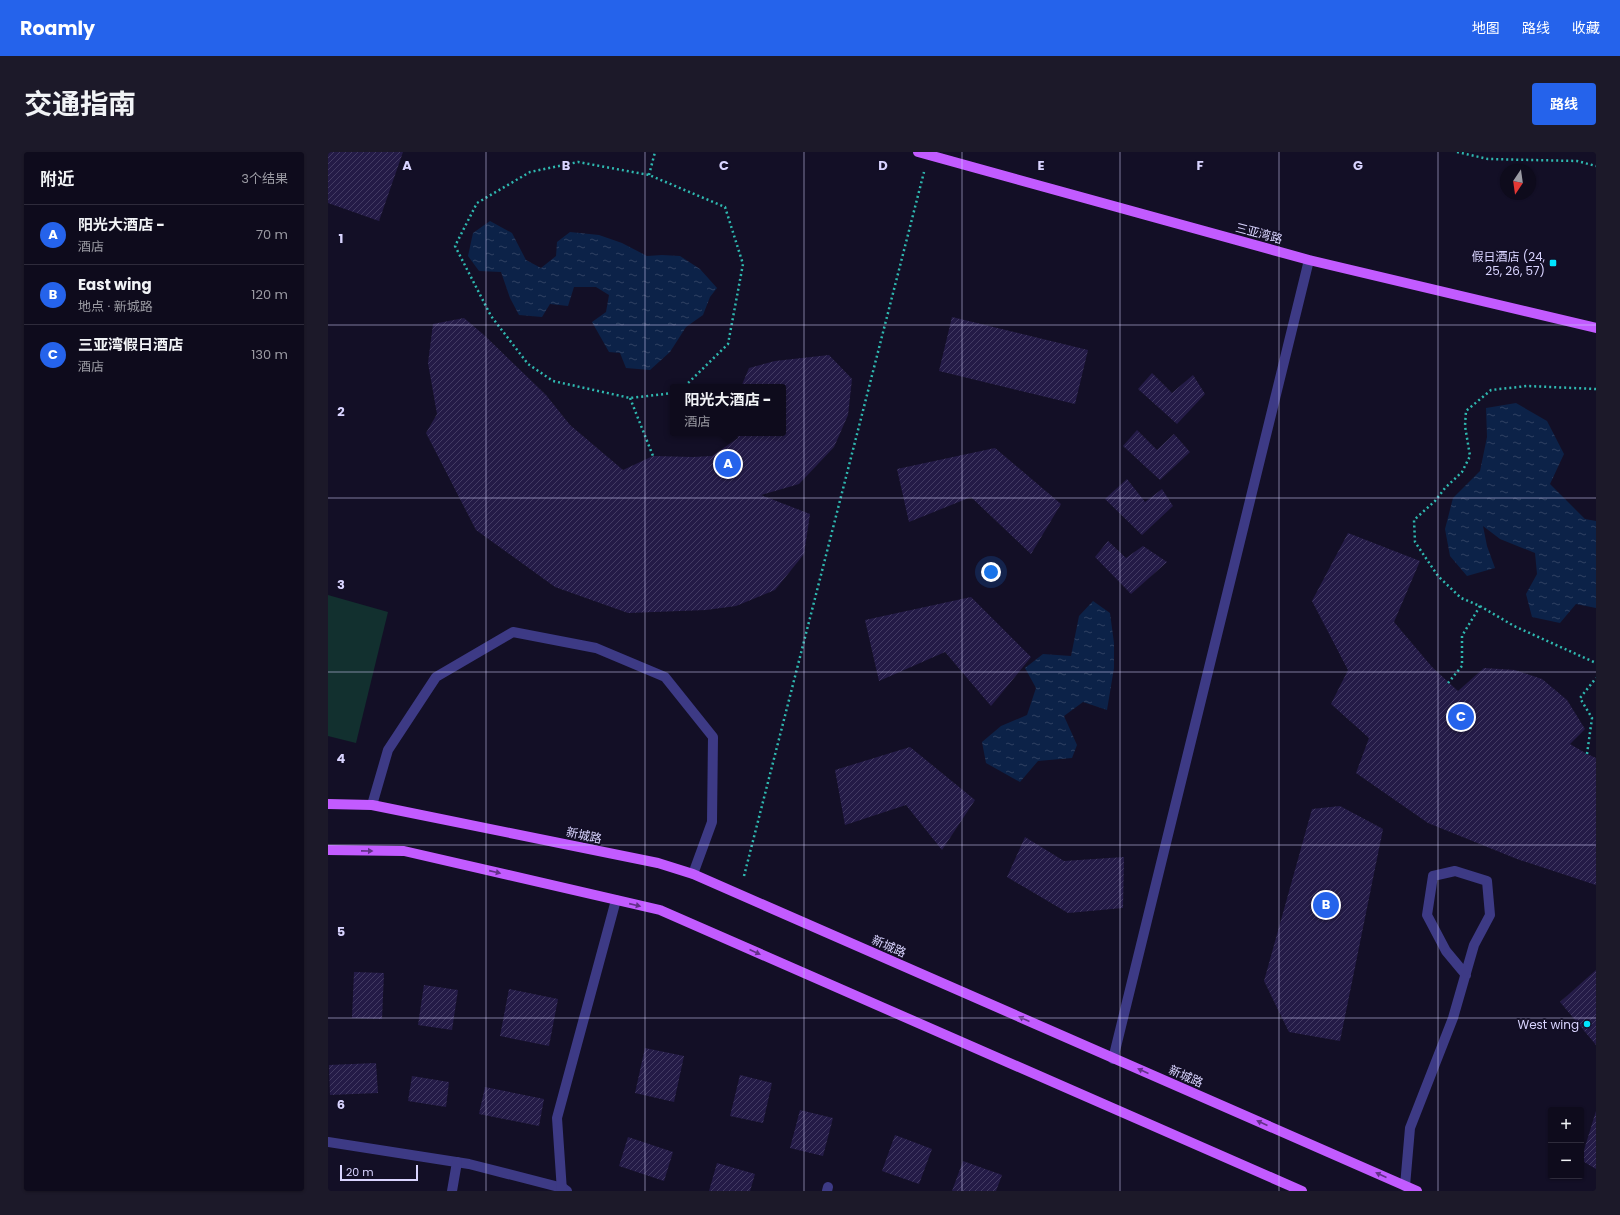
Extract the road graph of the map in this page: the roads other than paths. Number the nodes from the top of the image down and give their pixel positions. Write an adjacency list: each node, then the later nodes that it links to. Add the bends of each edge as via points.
1 (918, 152): 2 (main road, 三亚湾路)
2 (1309, 260): 3 (main road, 三亚湾路); 10 (street)
3 (1596, 328)
4 (328, 804): 5 (main road, 新城路)
5 (372, 805): 7 (main road, 新城路, via 658,863); 7 (street, via 388,750 436,677 513,632 596,648 666,677 713,737 712,822)
6 (328, 850): 8 (main road, one-way to 8, via 404,851)
7 (693, 874): 10 (main road, 新城路, one-way to 7)
8 (616, 900): 14 (street, via 557,1118); 16 (main road, one-way to 16, via 660,910)
9 (1466, 975): 9 (street, via 1474,945 1490,915 1487,881 1455,871 1434,876 1427,914 1446,950); 13 (street, via 1453,1018 1410,1128)
10 (1114, 1059): 13 (main road, 新城路, one-way to 10)
11 (328, 1142): 12 (street)
12 (457, 1162): 14 (street); 15 (street)
13 (1404, 1186): 17 (main road, 新城路)
14 (564, 1190)
15 (452, 1191)
16 (1302, 1191)
17 (1417, 1191)

